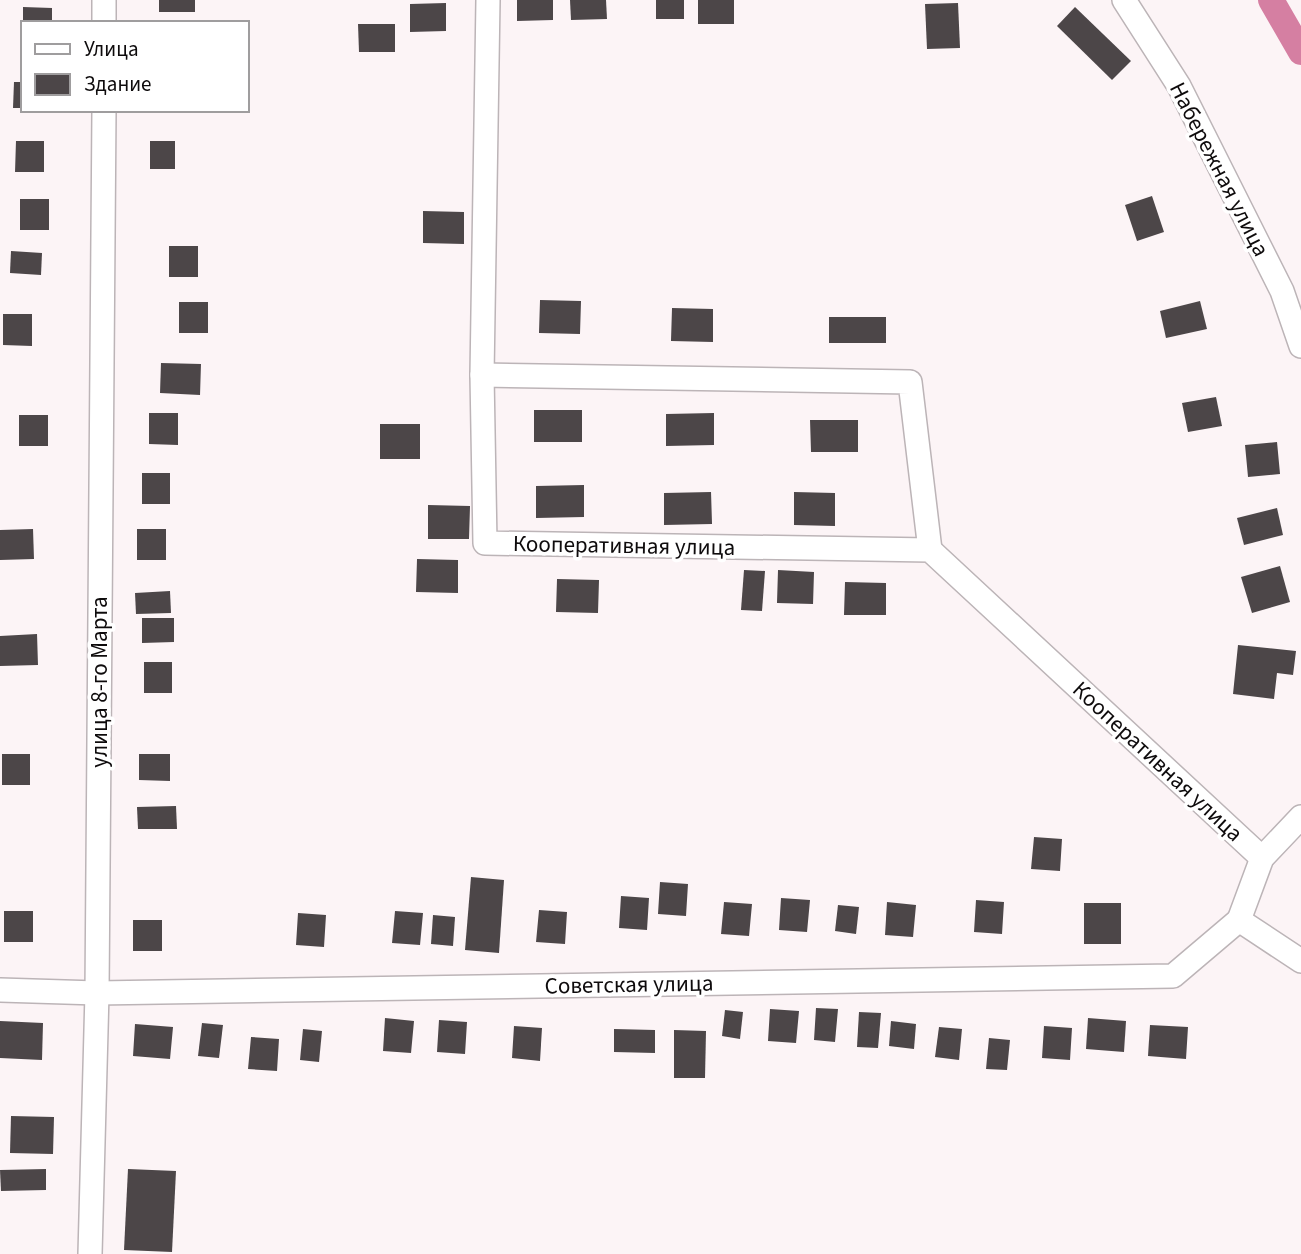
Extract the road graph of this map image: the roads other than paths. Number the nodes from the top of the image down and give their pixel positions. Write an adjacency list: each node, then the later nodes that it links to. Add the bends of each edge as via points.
1 (104, 0): 4 (street)
2 (488, 0): 7 (street, Кооперативная улица)
3 (1124, 0): 6 (street, Набережная улица, via 1179,86 1282,291)
4 (104, 21)
5 (104, 112): 14 (street, улица 8-го Марта)
6 (1301, 346)
7 (482, 376): 8 (street, via 911,382); 8 (street, Кооперативная улица, via 485,543)
8 (930, 550): 10 (street, Кооперативная улица)
9 (1301, 817): 10 (street)
10 (1262, 858): 11 (street)
11 (1238, 920): 12 (street); 14 (street, Советская улица, via 1173,976)
12 (1301, 961)
13 (0, 989): 14 (street, Советская улица)
14 (97, 993): 15 (street, улица 8-го Марта)
15 (90, 1254)

